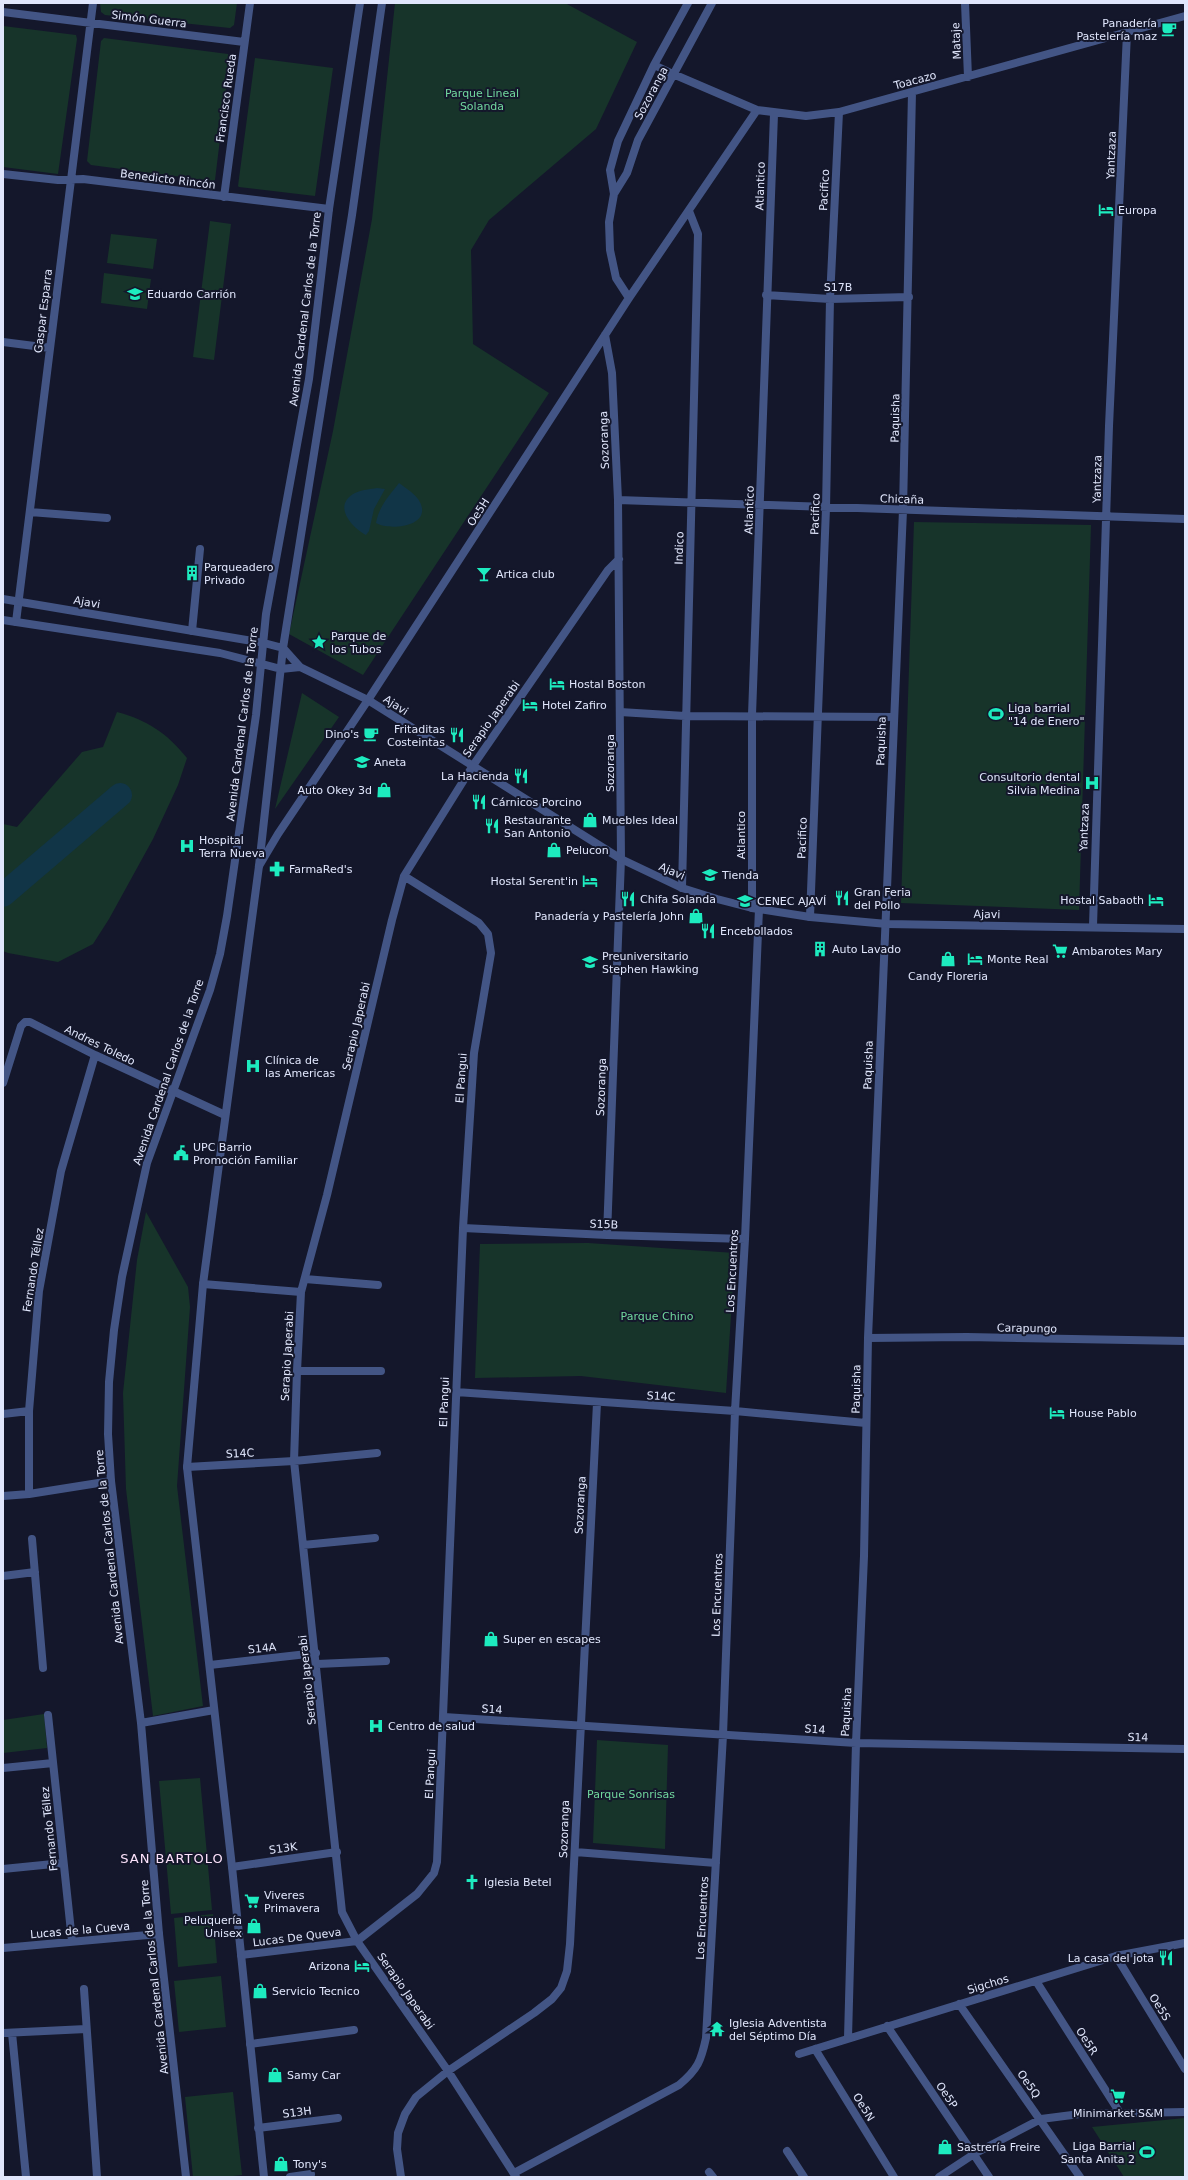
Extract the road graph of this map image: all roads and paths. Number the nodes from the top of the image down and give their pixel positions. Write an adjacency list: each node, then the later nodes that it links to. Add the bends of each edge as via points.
1 (93, 3): 10 (street, Gaspar Esparra)
2 (250, 3): 12 (street, Francisco Rueda)
3 (360, 3): 24 (street, Avenida Cardenal Carlos de la Torre)
4 (382, 3): 50 (street, via 352,215)
5 (688, 3): 13 (street, Sozoranga)
6 (712, 3): 14 (street, Sozoranga)
7 (965, 3): 15 (street, Mataje)
8 (3, 12): 10 (street, Simón Guerra)
9 (1185, 16): 11 (street, Toacazo)
10 (90, 23): 12 (street, Simón Guerra); 21 (street, Gaspar Esparra)
11 (1127, 33): 15 (street, Toacazo); 39 (street, Yantzaza)
12 (244, 42): 23 (street, Francisco Rueda)
13 (654, 65): 14 (street, Toacazo); 22 (street, Sozoranga, via 618,141 610,170)
14 (673, 74): 17 (street, Toacazo); 22 (street, Sozoranga, via 638,140 627,173)
15 (968, 77): 16 (street, Toacazo)
16 (912, 92): 18 (street, Toacazo); 27 (street, Paquisha)
17 (757, 110): 19 (street, Toacazo); 25 (street)
18 (839, 112): 19 (street, Toacazo, via 806,116); 29 (street, Pacifico)
19 (774, 114): 26 (street, Atlantico)
20 (3, 174): 21 (street, Benedicto Rincón)
21 (70, 180): 23 (street, Benedicto Rincón, via 83,179); 32 (street, Gaspar Esparra)
22 (614, 194): 28 (street, Sozoranga, via 609,222 610,250 616,278)
23 (224, 197): 24 (street, Benedicto Rincón)
24 (329, 209): 49 (street, Avenida Cardenal Carlos de la Torre, via 309,379 266,614)
25 (689, 211): 28 (street); 34 (street, Indico, via 698,234)
26 (766, 295): 29 (street, S17B); 35 (street, Atlantico)
27 (909, 297): 29 (street, S17B); 37 (street, Paquisha)
28 (629, 298): 30 (street)
29 (830, 299): 36 (street, Pacifico)
30 (605, 335): 33 (street, Sozoranga, via 612,373); 54 (street, Oe5H)
31 (3, 342): 32 (street)
32 (50, 348): 38 (street, Gaspar Esparra)
33 (618, 500): 34 (street, Chicaña); 43 (street, Sozoranga)
34 (691, 503): 35 (street, Chicaña); 58 (street, Indico)
35 (760, 506): 36 (street, Chicaña); 56 (street, Atlantico)
36 (826, 508): 37 (street, Chicaña); 57 (street, Pacifico)
37 (903, 510): 39 (street, Chicaña); 59 (street, Paquisha)
38 (30, 512): 40 (street); 45 (street, Gaspar Esparra)
39 (1107, 517): 41 (street, Chicaña); 68 (street, Yantzaza)
40 (107, 518)
41 (1185, 519)
42 (200, 549): 48 (street)
43 (619, 560): 55 (street, Sozoranga); 60 (street, Serapio Japerabi, via 608,570)
44 (3, 599): 45 (street, Ajavi)
45 (19, 601): 47 (street, Gaspar Esparra); 48 (street, Ajavi)
46 (3, 620): 47 (street)
47 (16, 622): 51 (street)
48 (192, 631): 49 (street, Ajavi)
49 (264, 643): 50 (street, Ajavi); 51 (street, Avenida Cardenal Carlos de la Torre)
50 (283, 648): 52 (street, Ajavi); 53 (street)
51 (260, 662): 53 (street); 72 (street, Avenida Cardenal Carlos de la Torre, via 256,715 220,954 210,990)
52 (300, 667): 53 (street); 54 (street, Ajavi)
53 (281, 669): 62 (street)
54 (368, 700): 60 (street, Ajavi); 62 (street, Oe5H)
55 (620, 712): 58 (street); 61 (street, Sozoranga)
56 (752, 715): 57 (street); 58 (street); 65 (street, Atlantico)
57 (818, 715): 59 (street); 66 (street, Pacifico)
58 (685, 716): 64 (street, Indico)
59 (893, 717): 67 (street, Paquisha)
60 (472, 766): 61 (street, Ajavi); 63 (street, Serapio Japerabi)
61 (621, 859): 64 (street, Ajavi); 75 (street, Sozoranga)
62 (259, 866): 73 (street)
63 (404, 876): 74 (street, El Pangui, via 479,923 491,940 490,966 474,1053); 77 (street, Serapio Japerabi)
64 (682, 888): 65 (street, Ajavi)
65 (755, 908): 66 (street, Ajavi); 76 (street, Los Encuentros)
66 (810, 917): 67 (street, Ajavi)
67 (887, 924): 68 (street, Ajavi); 81 (street, Paquisha)
68 (1093, 926): 69 (street, Ajavi)
69 (1185, 929)
70 (95, 1055): 71 (street, Andres Toledo, via 30,1022 25,1022 21,1026); 72 (street, Andres Toledo); 87 (street, Fernando Téllez, via 61,1171 41,1276)
71 (3, 1083)
72 (173, 1091): 73 (street, Andres Toledo); 94 (street, Avenida Cardenal Carlos de la Torre, via 147,1163 122,1277 110,1382)
73 (225, 1115): 78 (street)
74 (463, 1228): 75 (street, S15B); 85 (street, El Pangui)
75 (607, 1235): 76 (street, S15B)
76 (745, 1239): 88 (street, Los Encuentros)
77 (305, 1279): 79 (street); 80 (street, Serapio Japerabi)
78 (203, 1284): 80 (street); 93 (street)
79 (378, 1285)
80 (301, 1292): 83 (street, Serapio Japerabi)
81 (868, 1338): 82 (street, Carapungo); 90 (street, Paquisha)
82 (1185, 1341)
83 (297, 1371): 84 (street); 92 (street, Serapio Japerabi)
84 (381, 1371)
85 (456, 1392): 86 (street, S14C); 109 (street, El Pangui)
86 (597, 1403): 88 (street, S14C); 111 (street, Sozoranga)
87 (29, 1411): 89 (street); 95 (street, Fernando Téllez)
88 (735, 1412): 90 (street, S14C); 112 (street, Los Encuentros)
89 (3, 1414)
90 (866, 1423): 113 (street, Paquisha, via 864,1556)
91 (377, 1453): 92 (street, S14C)
92 (294, 1462): 93 (street, S14C); 99 (street, Serapio Japerabi)
93 (187, 1467): 105 (street)
94 (110, 1481): 95 (street); 110 (street, Avenida Cardenal Carlos de la Torre)
95 (29, 1494): 96 (street)
96 (3, 1496)
97 (376, 1538): 99 (street)
98 (32, 1539): 100 (street)
99 (303, 1545): 102 (street, Serapio Japerabi)
100 (35, 1572): 101 (street); 106 (street)
101 (3, 1576)
102 (316, 1653): 104 (street, Serapio Japerabi); 105 (street, S14A)
103 (386, 1661): 104 (street)
104 (317, 1664): 117 (street, Serapio Japerabi)
105 (210, 1665): 107 (street)
106 (44, 1668)
107 (214, 1710): 110 (street); 121 (street)
108 (48, 1715): 115 (street, Fernando Téllez)
109 (444, 1717): 111 (street, S14); 125 (street, El Pangui, via 434,1873 417,1894)
110 (141, 1723): 123 (street, Avenida Cardenal Carlos de la Torre)
111 (580, 1726): 112 (street, S14); 118 (street, Sozoranga)
112 (723, 1734): 113 (street, S14); 120 (street, Los Encuentros)
113 (856, 1743): 114 (street, S14); 138 (street, Paquisha)
114 (1185, 1749)
115 (53, 1763): 116 (street); 119 (street, Fernando Téllez)
116 (3, 1768)
117 (337, 1852): 121 (street, S13K); 125 (street, Serapio Japerabi, via 342,1912)
118 (575, 1852): 120 (street); 143 (street, Sozoranga, via 570,1944 567,1971 561,1988 534,2013)
119 (64, 1863): 122 (street); 124 (street, Fernando Téllez)
120 (716, 1863): 152 (street, Los Encuentros, via 706,2038 701,2061 692,2075)
121 (232, 1867): 128 (street)
122 (3, 1869)
123 (159, 1934): 124 (street, Lucas de la Cueva); 155 (street, Avenida Cardenal Carlos de la Torre)
124 (72, 1941): 127 (street, Lucas de la Cueva)
125 (357, 1941): 128 (street, Lucas De Queva); 143 (street, Serapio Japerabi)
126 (1185, 1943): 129 (street, Sigchos)
127 (3, 1948)
128 (241, 1956): 139 (street)
129 (1116, 1956): 130 (street, Sigchos); 142 (street, Oe5S)
130 (1036, 1981): 132 (street, Sigchos); 145 (street, Oe5R)
131 (84, 1989): 134 (street)
132 (960, 2004): 133 (street, Sigchos); 147 (street, Oe5Q)
133 (887, 2026): 138 (street, Sigchos); 150 (street, Oe5P)
134 (86, 2029): 137 (street); 154 (street)
135 (354, 2030): 139 (street)
136 (3, 2033): 137 (street)
137 (12, 2033): 153 (street)
138 (848, 2038): 140 (street, Sigchos)
139 (250, 2044): 148 (street)
140 (815, 2049): 141 (street, Sigchos); 160 (street, Oe5N)
141 (799, 2054)
142 (1185, 2069)
143 (448, 2071): 152 (street, Serapio Japerabi); 158 (street, Sozoranga, via 416,2097 405,2114 398,2133 396,2149)
144 (1185, 2112): 145 (street)
145 (1120, 2113): 147 (street, via 1080,2114)
146 (338, 2118): 148 (street, S13H)
147 (1041, 2120): 150 (street); 163 (street, Oe5Q)
148 (258, 2128): 156 (street)
149 (787, 2151): 159 (street)
150 (974, 2154): 161 (street); 162 (street, Oe5P)
151 (310, 2174): 157 (street)
152 (515, 2175)
153 (26, 2177)
154 (97, 2177)
155 (186, 2177)
156 (264, 2177)
157 (290, 2177)
158 (401, 2177)
159 (804, 2177)
160 (894, 2177)
161 (939, 2177)
162 (989, 2177)
163 (1080, 2177)

